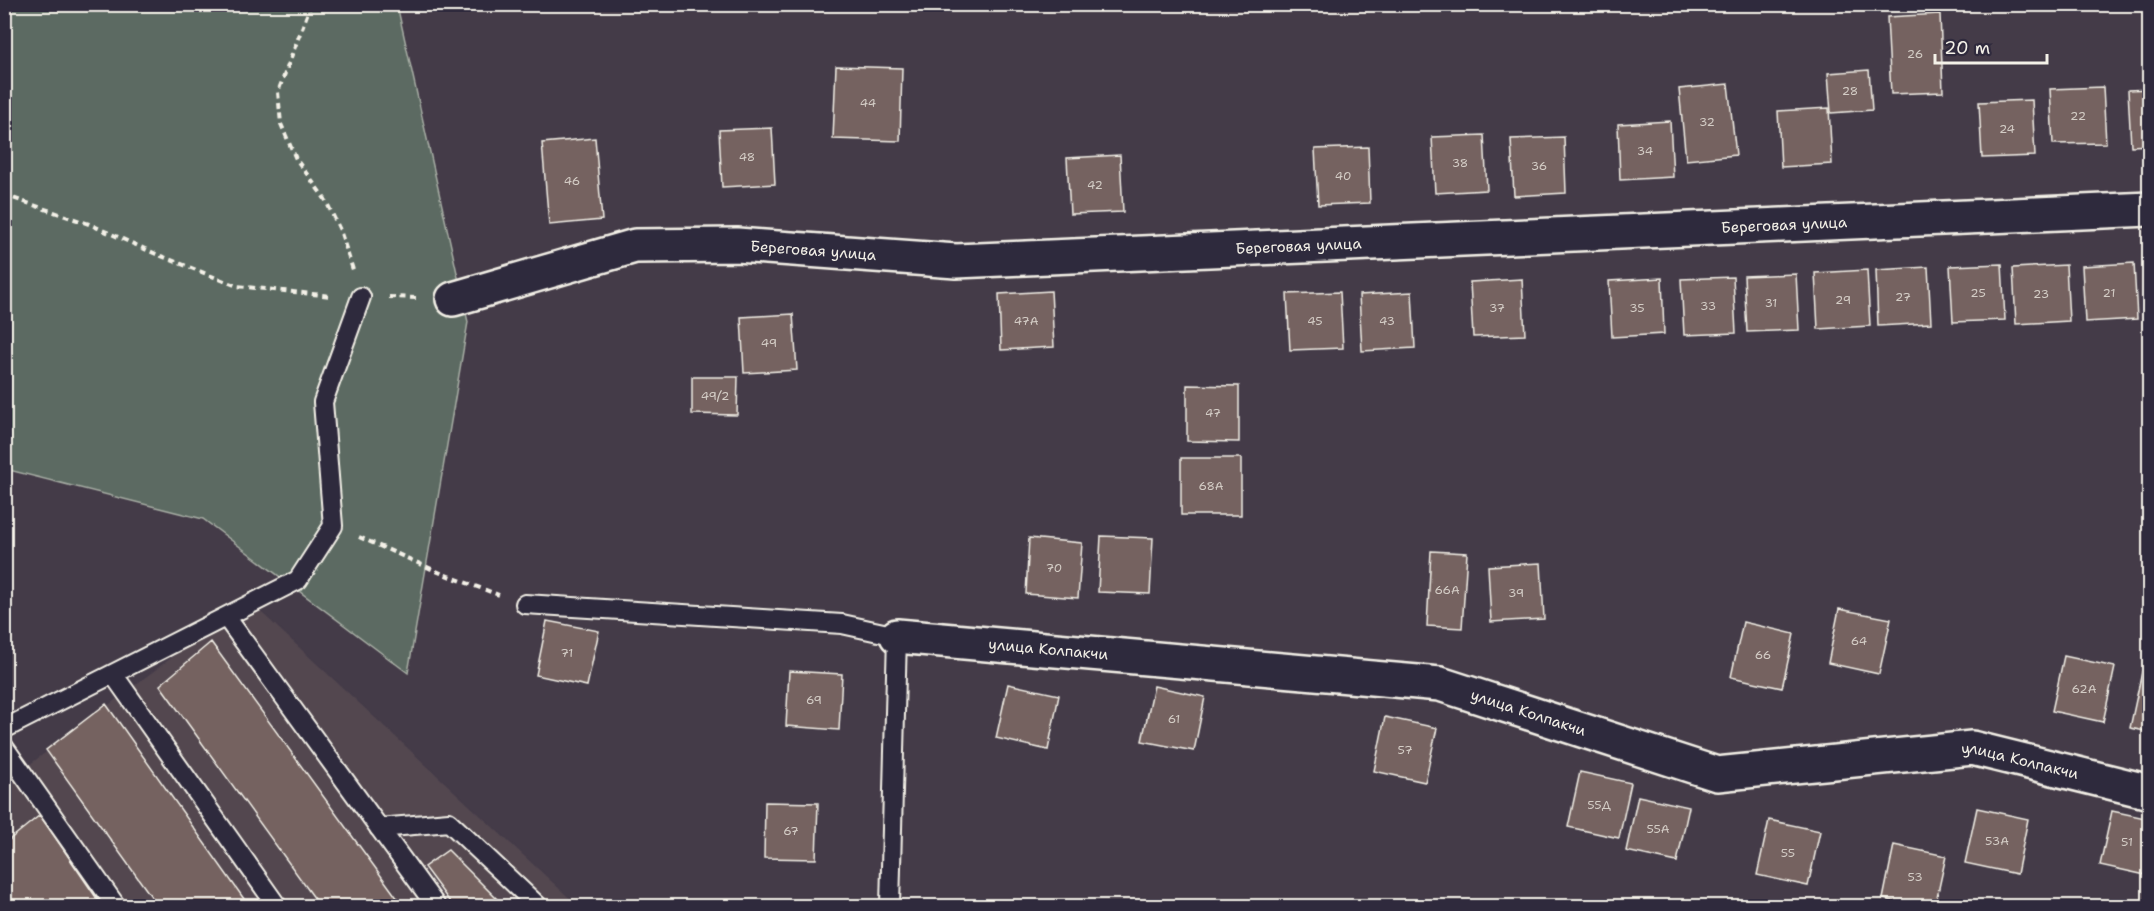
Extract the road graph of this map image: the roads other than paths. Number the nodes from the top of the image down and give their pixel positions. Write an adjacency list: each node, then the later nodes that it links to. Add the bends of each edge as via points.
1 (2150, 209): 3 (street, Береговая улица, via 956,261 737,245 635,246)
2 (361, 297): 5 (lane, via 323,402 333,526 298,580)
3 (453, 299)
4 (525, 604): 6 (lane, via 842,624)
5 (226, 616): 7 (lane); 11 (lane)
6 (897, 636): 10 (street, улица Колпакчи, via 1440,684 1717,774 1972,748); 16 (lane)
7 (113, 674): 8 (lane); 13 (lane)
8 (4, 729)
9 (4, 747): 12 (lane)
10 (2150, 792)
11 (379, 828): 14 (lane); 15 (lane, via 449,822)
12 (116, 906)
13 (277, 906)
14 (436, 906)
15 (538, 906)
16 (890, 906)

